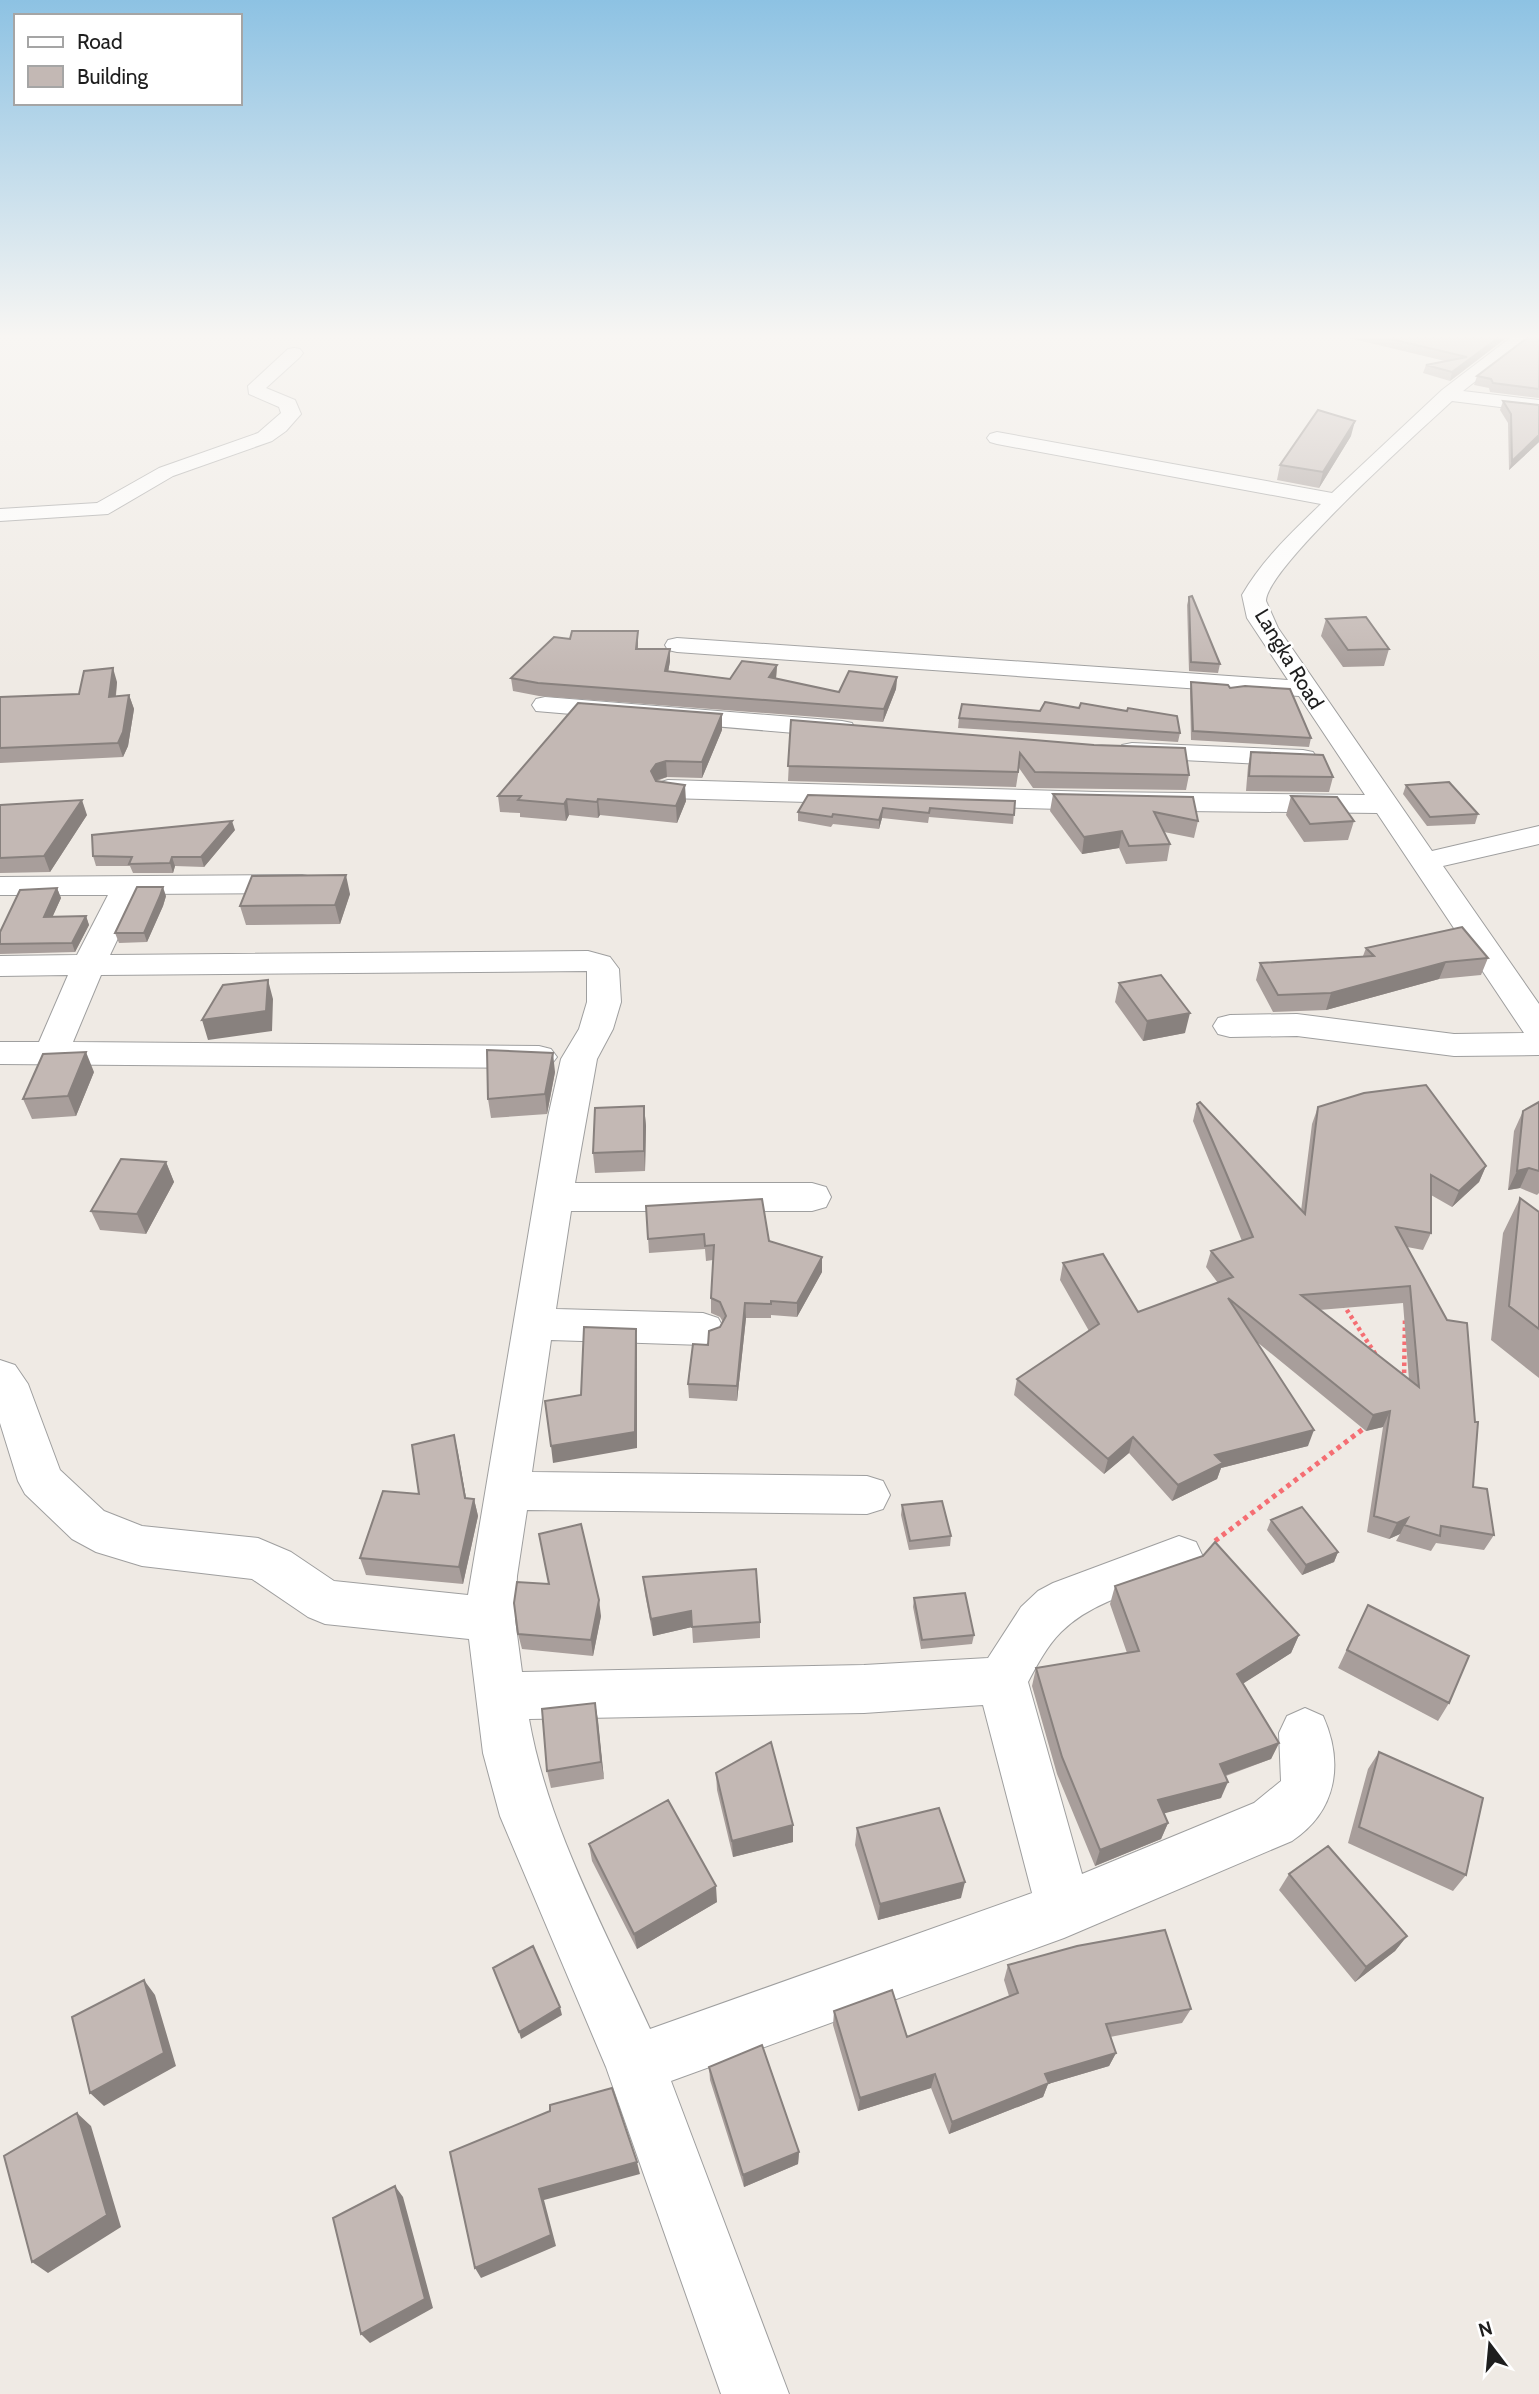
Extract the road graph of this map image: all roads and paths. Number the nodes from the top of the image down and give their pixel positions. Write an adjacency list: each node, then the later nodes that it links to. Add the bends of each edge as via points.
1 (232, 450): 5 (street, via 164,473 100,509)
2 (1060, 450): 4 (street)
3 (1389, 450): 4 (street, Langka Road)
4 (1335, 500): 7 (street, Langka Road, via 1261,578 1254,594 1257,614)
5 (0, 514)
6 (677, 645): 7 (street)
7 (1306, 689): 11 (street, Langka Road)
8 (545, 705): 9 (street)
9 (873, 732)
10 (1106, 750): 11 (street)
11 (1354, 760): 13 (street, Langka Road)
12 (668, 789): 13 (street)
13 (1385, 804): 15 (street, Langka Road)
14 (1539, 835): 15 (street)
15 (1426, 861): 22 (street, Langka Road)
16 (326, 883): 18 (street)
17 (0, 886): 18 (street)
18 (128, 886): 20 (street)
19 (0, 966): 20 (street)
20 (88, 967): 24 (street); 26 (street, via 587,961 603,969 604,1002)
21 (1230, 1026): 23 (street, via 1297,1025 1454,1045)
22 (1539, 1029)
23 (1539, 1044)
24 (52, 1052): 25 (street); 26 (street)
25 (0, 1053)
26 (579, 1059): 27 (street)
27 (552, 1197): 28 (street); 31 (street)
28 (812, 1197)
29 (1337, 1294): 33 (path)
30 (1405, 1317): 34 (path)
31 (533, 1324): 32 (street); 37 (street)
32 (703, 1329)
33 (1379, 1360)
34 (1404, 1383)
35 (4, 1388): 40 (street, via 41,1481 88,1525 113,1538 142,1546 258,1559 325,1602)
36 (1376, 1419): 39 (path, via 1216,1541)
37 (507, 1491): 38 (street); 40 (street)
38 (867, 1495)
39 (1179, 1557): 41 (street, via 1075,1596 1046,1614)
40 (491, 1619): 42 (street)
41 (1002, 1680): 42 (street, via 864,1689); 44 (street)
42 (500, 1696): 45 (street, via 509,1754 527,1816)
43 (1305, 1733): 44 (street, via 1306,1794 1291,1812)
44 (1064, 1910): 45 (street)
45 (635, 2064): 46 (street)
46 (755, 2394)

